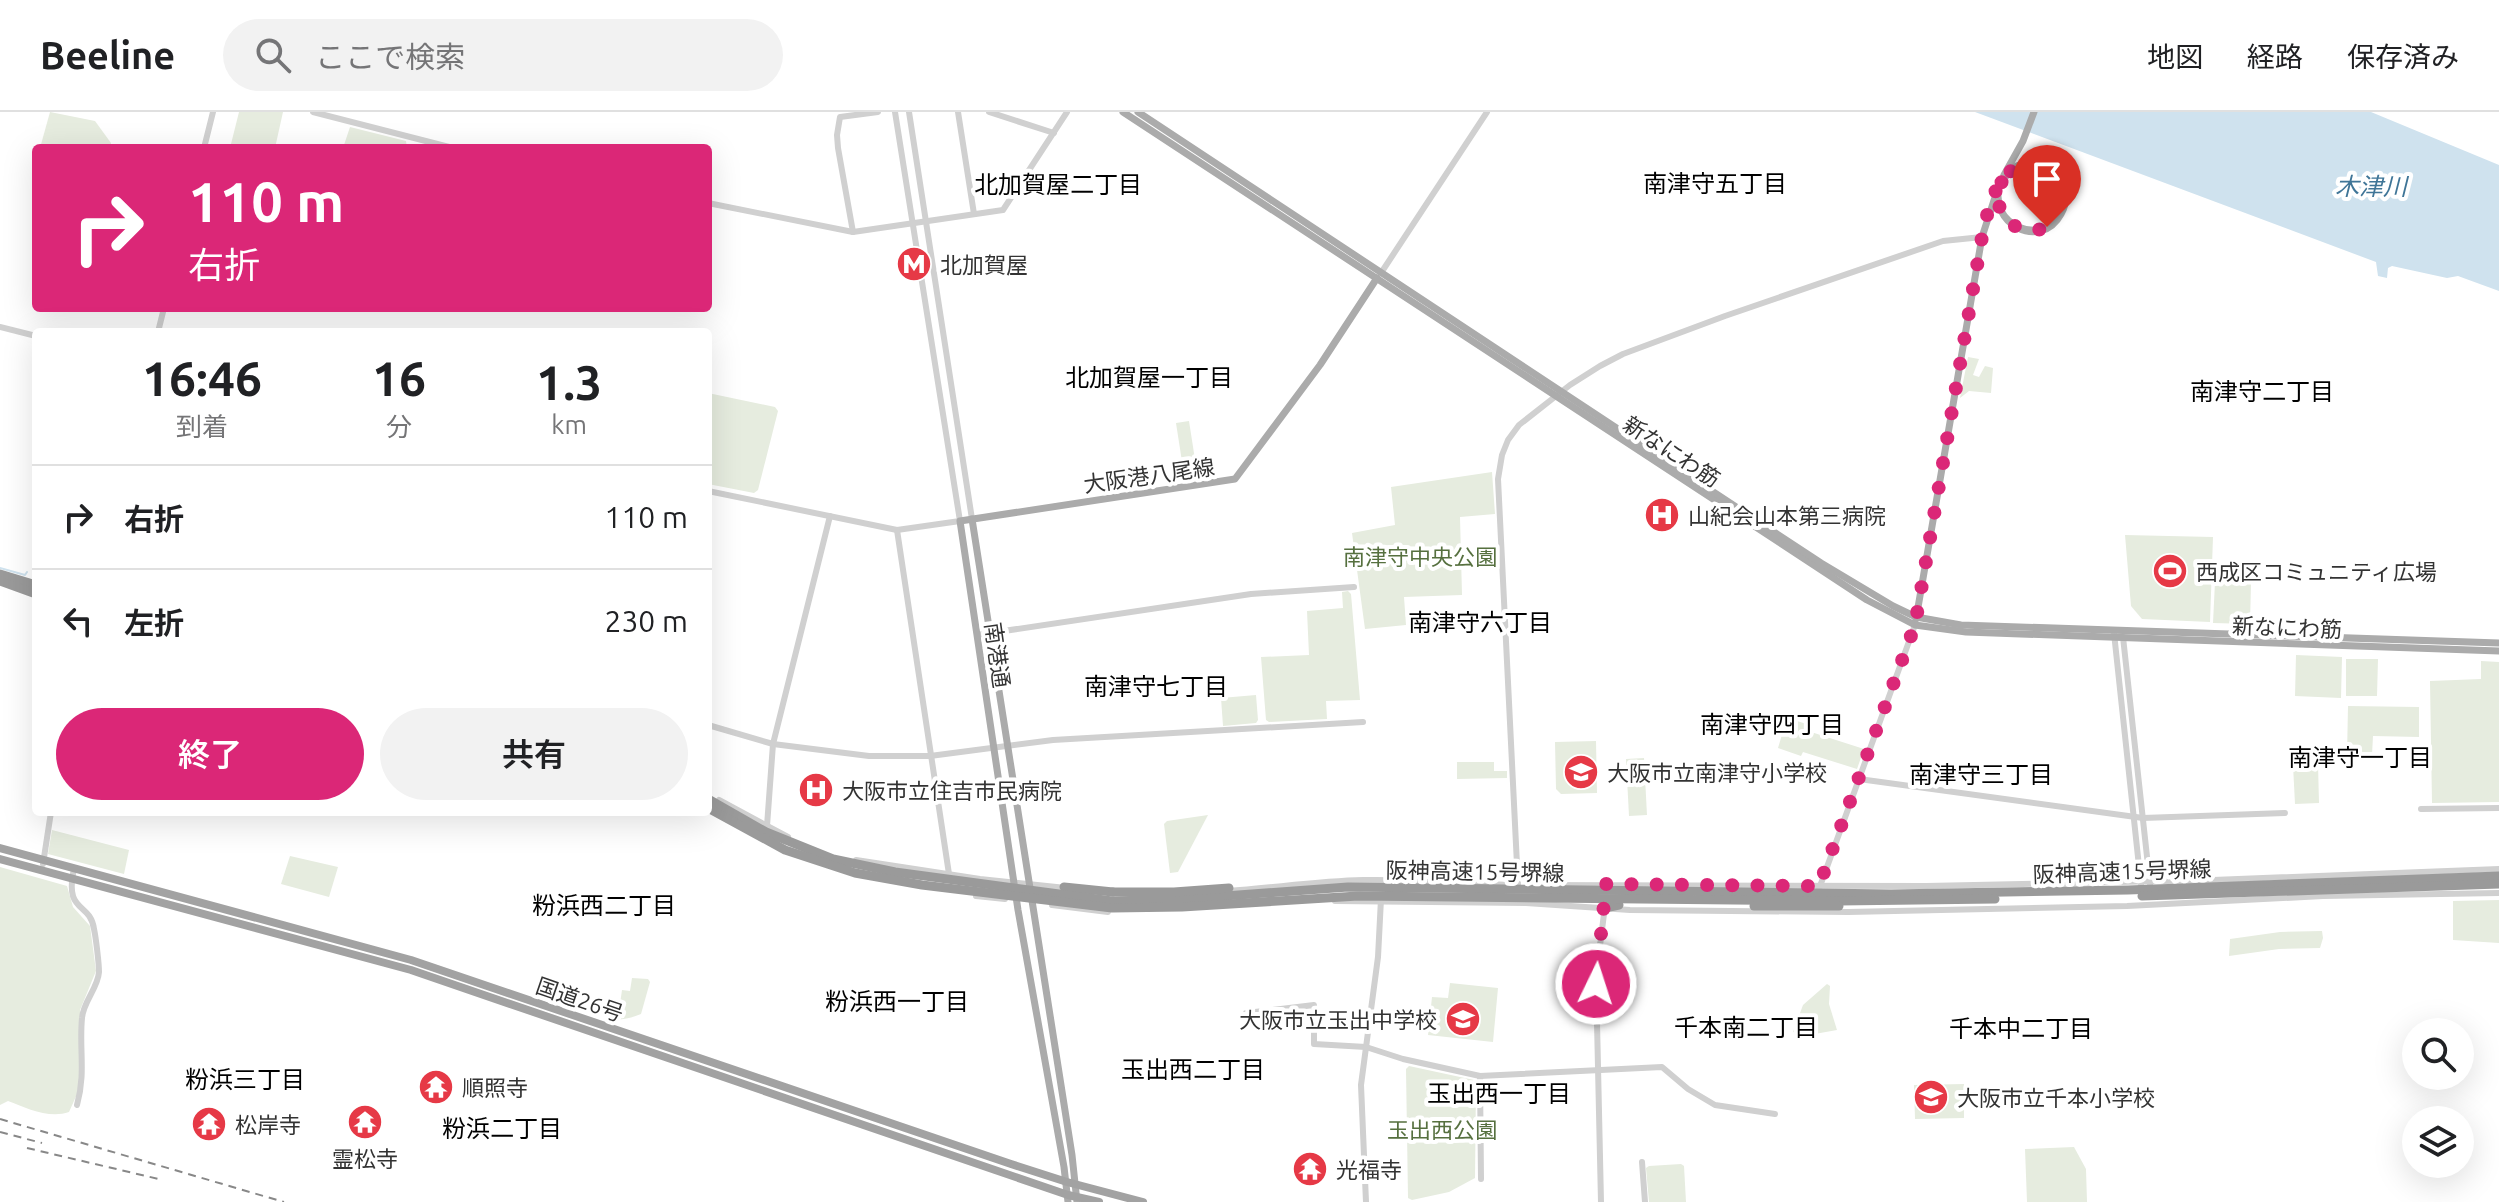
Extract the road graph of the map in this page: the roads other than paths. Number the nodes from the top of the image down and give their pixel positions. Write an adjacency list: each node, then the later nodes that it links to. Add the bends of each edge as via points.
1 (213, 112): 14 (street)
2 (313, 112): 15 (street)
3 (878, 112): 21 (street, via 840,117 837,135)
4 (895, 112): 20 (street, 南港通)
5 (909, 112): 19 (street, 南港通)
6 (958, 112): 18 (street)
7 (989, 112): 13 (street)
8 (1067, 112): 13 (street)
9 (1123, 112): 23 (main road, 新なにわ筋)
10 (1138, 112): 23 (main road, 新なにわ筋)
11 (1487, 112): 23 (street)
12 (2034, 112): 16 (main road, bridge, via 2000,183 1998,201 2004,218 2017,228 2049,226 2065,204 2060,179 2038,164)
13 (1054, 133): 18 (street, via 1003,210)
14 (205, 144)
15 (437, 144)
16 (2015, 168): 16 (main road, bridge, via 2043,165 2061,181 2064,207 2047,227 2022,230 2002,214 1999,188); 22 (main road, bridge, via 2001,183)
17 (712, 204): 21 (street)
18 (974, 214): 19 (street)
19 (927, 221): 20 (street); 29 (street, 南港通)
20 (914, 223): 21 (street); 30 (street, 南港通)
21 (853, 232)
22 (1982, 237): 26 (street, via 1943,241 1623,354); 37 (main road)
23 (1379, 276): 26 (main road, 新なにわ筋); 29 (main road, 大阪港八尾線, via 1235,479)
24 (0, 327): 25 (street)
25 (32, 335)
26 (1559, 394): 37 (main road, 新なにわ筋, via 1867,600); 79 (street, via 1512,434 1499,468)
27 (712, 492): 28 (street)
28 (830, 516): 31 (street); 46 (street)
29 (972, 519): 30 (main road, 大阪港八尾線); 38 (main road, 南港通)
30 (960, 521): 31 (street); 40 (main road, 南港通)
31 (897, 530): 49 (street)
32 (0, 574): 34 (highway)
33 (0, 581): 36 (highway)
34 (32, 584)
35 (1354, 587): 38 (street, via 1251,594)
36 (32, 593)
37 (1916, 621): 39 (main road, 新なにわ筋, via 1956,631); 50 (street)
38 (990, 633): 40 (street); 47 (main road, 南港通)
39 (2114, 634): 41 (main road, 新なにわ筋); 42 (main road, 新なにわ筋); 59 (street)
40 (977, 635): 48 (main road, 南港通)
41 (2124, 638): 43 (main road, 新なにわ筋); 59 (street)
42 (2499, 643)
43 (2499, 651)
44 (1363, 722): 47 (street)
45 (712, 726): 46 (street)
46 (773, 744): 49 (street, via 869,756); 60 (street)
47 (1007, 746): 48 (street); 76 (main road, 南港通)
48 (993, 748): 49 (street); 75 (main road, 南港通)
49 (929, 756): 69 (street)
50 (1859, 779): 59 (street); 80 (street)
51 (719, 800): 60 (street)
52 (712, 801): 82 (highway, 阪神高速15号堺線, bridge, via 766,832 833,859 1040,893 1132,901)
53 (2499, 808): 54 (street)
54 (2421, 809)
55 (712, 811): 61 (street)
56 (712, 811): 85 (highway, 阪神高速15号堺線, bridge, via 785,850 855,873 1084,906 1159,908 1358,896)
57 (2285, 813): 59 (street)
58 (50, 816): 64 (street)
59 (2139, 817): 73 (street); 74 (street)
60 (767, 826): 69 (street, via 837,856)
61 (764, 841)
62 (0, 848): 64 (highway, 国道26号)
63 (0, 859): 67 (highway, 国道26号)
64 (44, 860): 65 (highway, 国道26号); 67 (street)
65 (74, 869): 71 (street); 100 (highway, 国道26号, via 411,960)
66 (2499, 869): 73 (street)
67 (42, 871): 71 (highway, 国道26号)
68 (851, 873): 84 (street)
69 (949, 874): 75 (street)
70 (2499, 876): 82 (highway, 阪神高速15号堺線, bridge, via 1891,894)
71 (72, 879): 96 (street, via 73,899 94,927 99,972 83,1011 84,1071); 101 (highway, 国道26号, via 411,970)
72 (1383, 880): 79 (street); 81 (street, via 1151,897 1078,894); 87 (street)
73 (2150, 881): 74 (street); 89 (street)
74 (2140, 882): 80 (street); 88 (street)
75 (1013, 883): 76 (street); 84 (main road, 南港通)
76 (1028, 883): 81 (street); 86 (main road, 南港通)
77 (1606, 884): 79 (street); 80 (street); 90 (street)
78 (2499, 884): 85 (highway, 阪神高速15号堺線, bridge)
79 (1518, 885)
80 (1819, 886): 91 (street)
81 (1064, 887): 82 (highway, bridge, via 1174,892 1288,884)
82 (1348, 887)
83 (2499, 893): 89 (street)
84 (1016, 900): 86 (street); 100 (main road, 南港通)
85 (1898, 900): 90 (highway, bridge, via 1868,906)
86 (1031, 902): 87 (street, via 1116,912 1274,902); 100 (main road, 南港通)
87 (1381, 902): 90 (street); 93 (street)
88 (2142, 905): 89 (street); 91 (street)
89 (2152, 905)
90 (1605, 908): 91 (street); 94 (street, via 1596,971)
91 (1816, 911)
92 (1246, 1013): 93 (street, via 1314,1005 1314,1044)
93 (1366, 1047): 95 (street); 104 (street, via 1361,1085)
94 (1599, 1069): 95 (street); 97 (street, via 1662,1067 1715,1105); 105 (street)
95 (1480, 1076): 99 (street)
96 (77, 1105)
97 (1775, 1114)
98 (1642, 1162): 106 (street)
99 (1481, 1179)
100 (1072, 1184): 101 (main road, 南港通); 103 (highway, 国道26号)
101 (1073, 1199): 102 (highway, 国道26号)
102 (1099, 1202)
103 (1143, 1202)
104 (1366, 1202)
105 (1601, 1202)
106 (1645, 1202)

